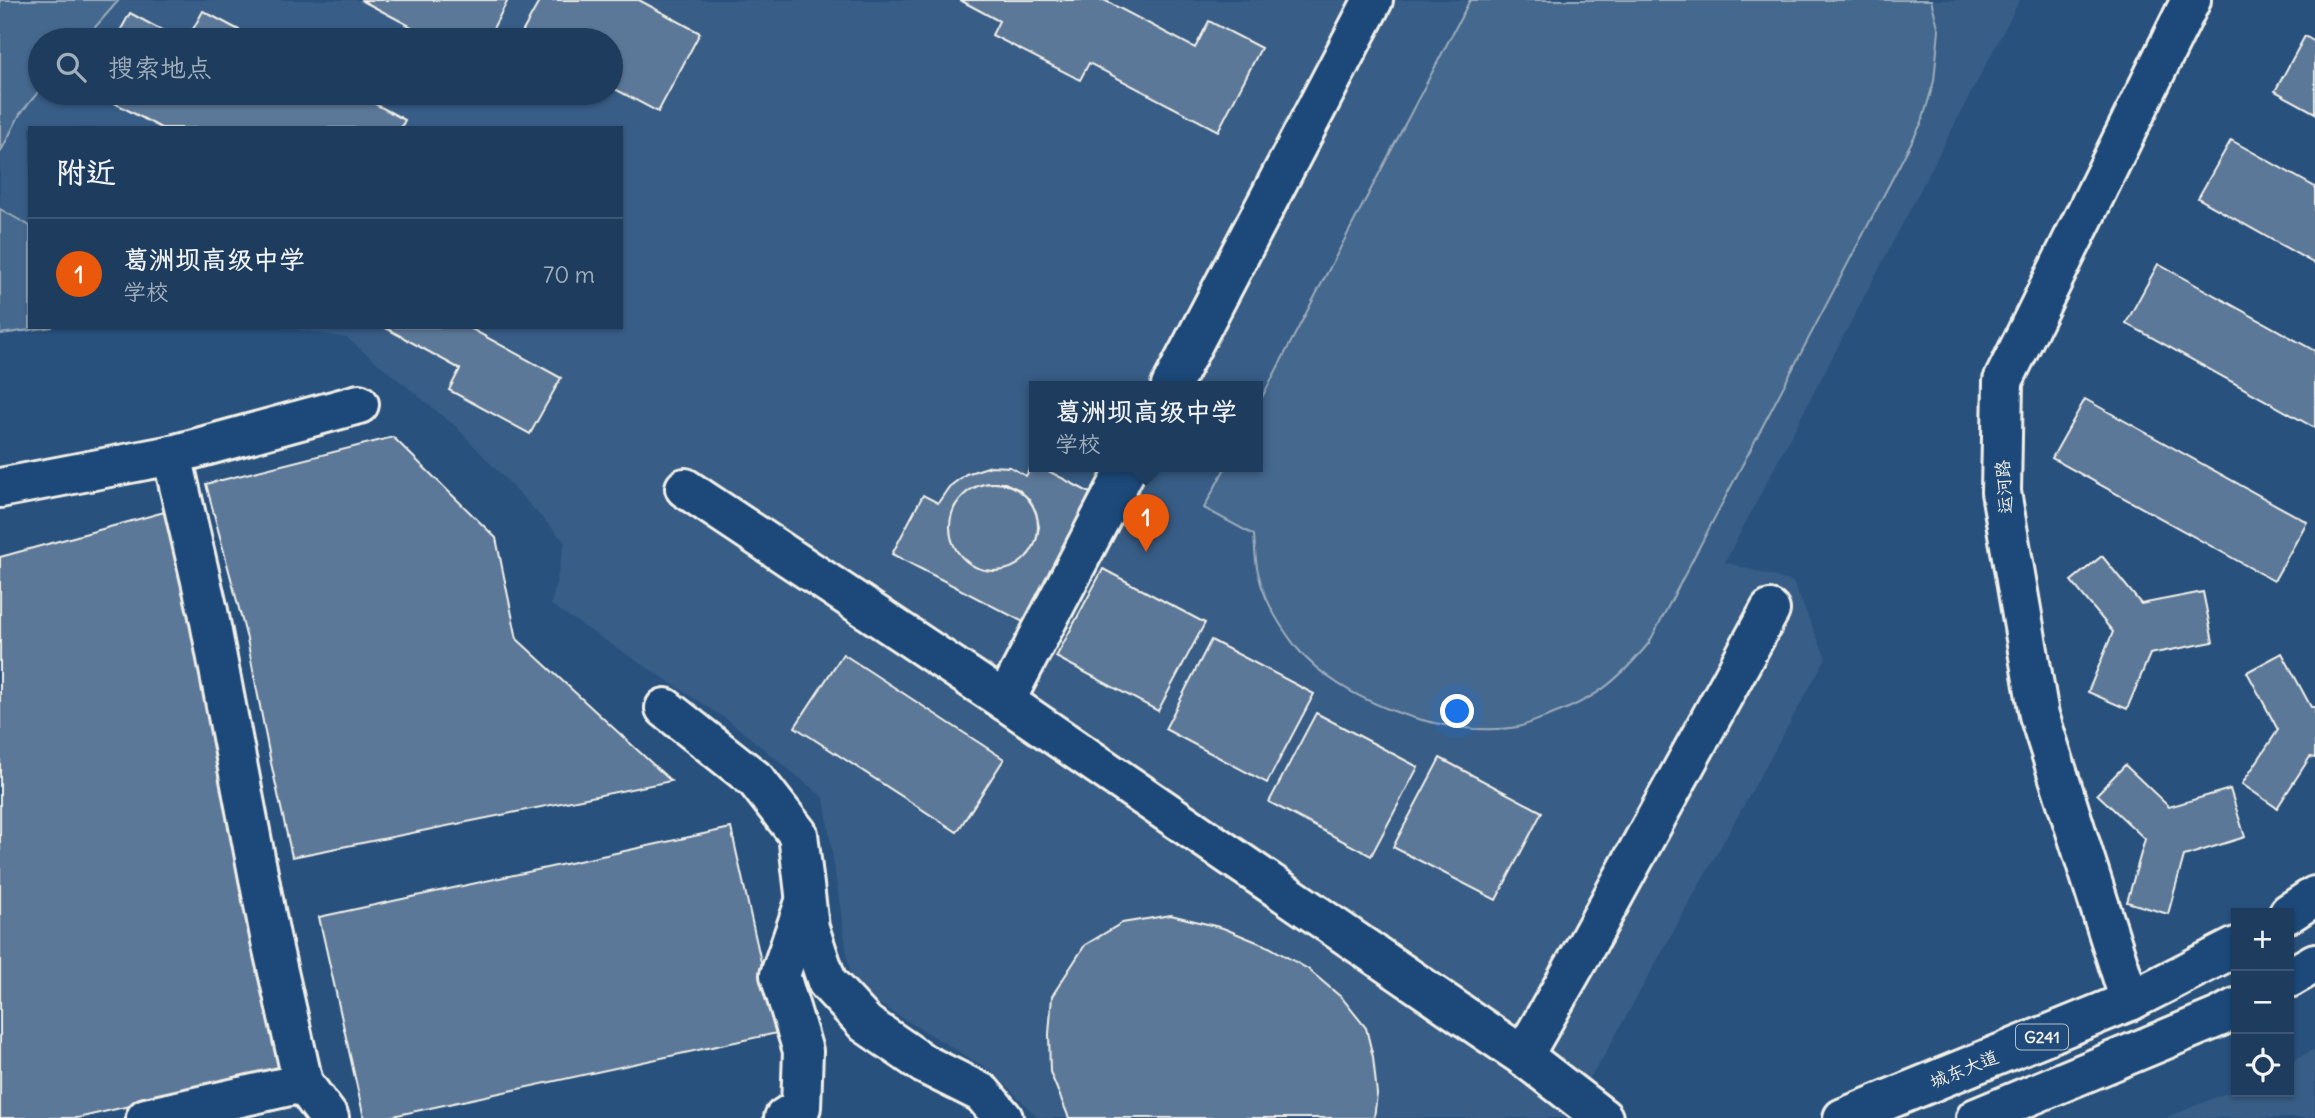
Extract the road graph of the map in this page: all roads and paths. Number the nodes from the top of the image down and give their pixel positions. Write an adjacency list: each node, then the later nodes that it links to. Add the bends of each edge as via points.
1 (1373, 0): 3 (main road)
2 (2191, 0): 18 (main road, 运河路, via 2003,381 2001,492 2039,715)
3 (1174, 381)
4 (359, 404): 5 (main road)
5 (173, 455): 7 (main road); 21 (main road)
6 (1125, 472): 10 (main road)
7 (0, 488)
8 (685, 488): 10 (main road)
9 (1770, 610): 20 (main road)
10 (1005, 701): 20 (main road)
11 (665, 708): 13 (main road, via 756,780 799,834)
12 (2315, 896): 14 (main road)
13 (806, 899): 24 (main road, via 780,975 803,1051 801,1107); 25 (main road, via 809,928 827,982 866,1024 924,1064 982,1093)
14 (2294, 911)
15 (2231, 950): 18 (main road, 城东大道 / G241)
16 (2315, 963): 17 (main road)
17 (2294, 975)
18 (2130, 1002): 27 (main road, 城东大道 / G241)
19 (2231, 1010): 28 (main road)
20 (1523, 1056): 26 (main road)
21 (303, 1083): 22 (main road); 23 (main road)
22 (146, 1118)
23 (329, 1118)
24 (784, 1118)
25 (1003, 1118)
26 (1603, 1118)
27 (1843, 1118)
28 (1976, 1118)

